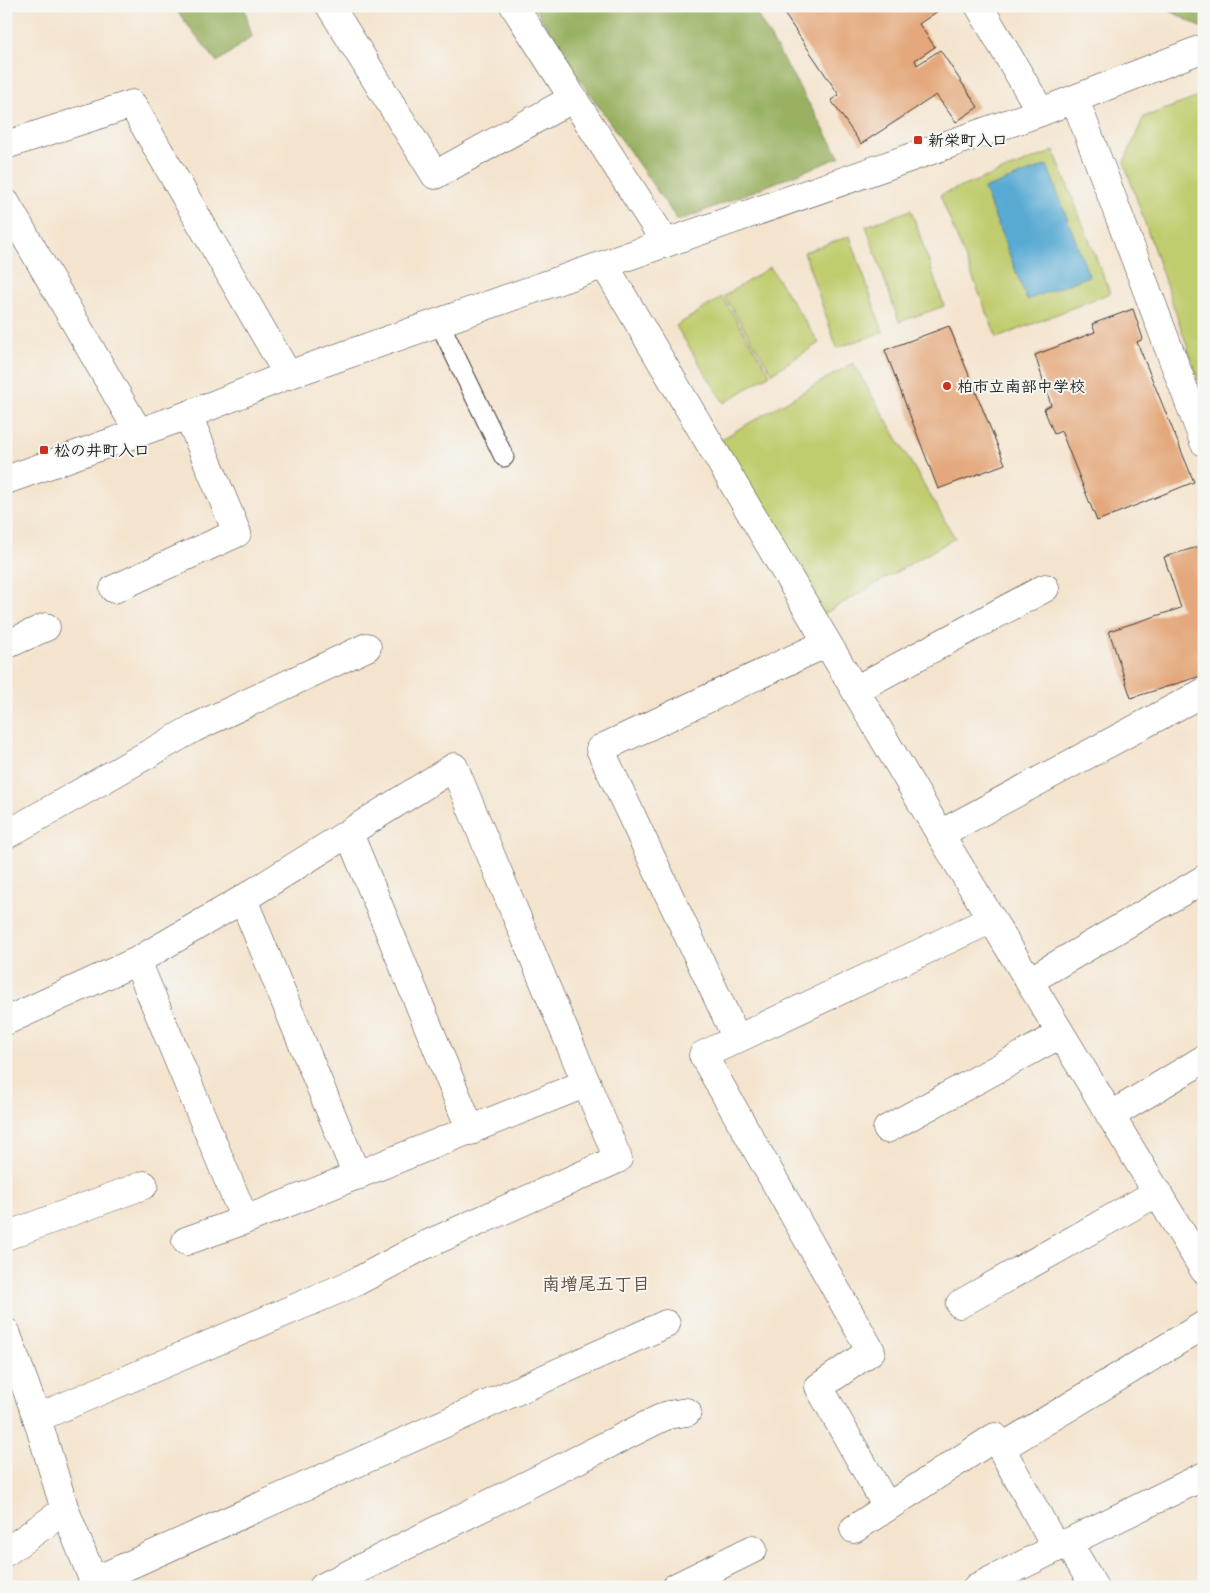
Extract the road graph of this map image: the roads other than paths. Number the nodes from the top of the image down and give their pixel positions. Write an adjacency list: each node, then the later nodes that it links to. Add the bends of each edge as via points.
1 (330, 6): 5 (street, via 435,175)
2 (514, 6): 5 (street)
3 (979, 6): 7 (street)
4 (1204, 48): 6 (street)
5 (572, 99): 10 (street)
6 (1075, 99): 7 (street); 16 (street)
7 (1041, 112): 10 (street)
8 (6, 145): 13 (street, via 132,104)
9 (6, 203): 15 (street)
10 (666, 243): 11 (street)
11 (605, 266): 12 (street); 22 (street)
12 (439, 322): 13 (street); 17 (lane)
13 (288, 375): 14 (street)
14 (188, 415): 15 (street); 20 (street, via 237,534)
15 (138, 431): 18 (street)
16 (1204, 442)
17 (504, 457)
18 (6, 480)
19 (1045, 588): 25 (street)
20 (114, 589)
21 (46, 627): 23 (street)
22 (827, 643): 25 (street); 37 (street, via 600,749)
23 (6, 645)
24 (368, 647): 29 (street, via 194,728)
25 (854, 690): 28 (street)
26 (1204, 692): 28 (street)
27 (349, 833): 31 (street); 39 (street, via 454,767); 42 (street)
28 (940, 834): 32 (street)
29 (6, 835)
30 (1204, 879): 34 (street)
31 (243, 899): 33 (street); 43 (street)
32 (992, 919): 34 (street); 37 (street)
33 (137, 961): 35 (street); 46 (street)
34 (1029, 981): 36 (street)
35 (6, 1021)
36 (1061, 1034): 40 (street); 41 (street)
37 (737, 1039): 58 (street, via 703,1055 871,1351 819,1388)
38 (1204, 1058): 40 (street)
39 (587, 1083): 42 (street); 55 (street, via 618,1158 422,1247 356,1282)
40 (1110, 1116): 45 (street)
41 (887, 1129)
42 (471, 1131): 43 (street)
43 (357, 1176): 46 (street)
44 (144, 1185): 47 (street)
45 (1158, 1192): 49 (street); 50 (street)
46 (245, 1220): 48 (street)
47 (6, 1236)
48 (186, 1240)
49 (1201, 1258)
50 (960, 1304)
51 (666, 1324): 64 (street)
52 (1204, 1325): 56 (street)
53 (7, 1337): 55 (street)
54 (687, 1412): 65 (street, via 657,1420 527,1489)
55 (37, 1418): 59 (street)
56 (1001, 1448): 58 (street, via 995,1437); 61 (street)
57 (1202, 1479): 61 (street)
58 (887, 1507): 60 (street)
59 (65, 1510): 63 (street); 64 (street)
60 (854, 1529)
61 (1062, 1545): 67 (street); 68 (street)
62 (753, 1549): 66 (street)
63 (6, 1552)
64 (95, 1584)
65 (322, 1587)
66 (676, 1587)
67 (977, 1587)
68 (1094, 1587)

